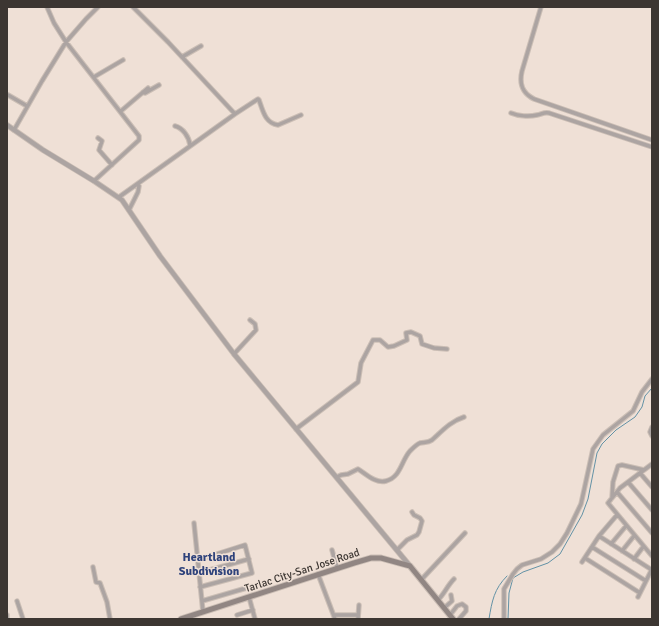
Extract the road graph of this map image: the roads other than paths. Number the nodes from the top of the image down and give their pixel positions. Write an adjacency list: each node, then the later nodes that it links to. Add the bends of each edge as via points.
1 (47, 7): 5 (street)
2 (98, 7): 5 (street)
3 (133, 7): 7 (street)
4 (541, 7): 23 (street, via 520,80 525,94)
5 (66, 42): 9 (street); 14 (street)
6 (201, 46): 7 (street)
7 (182, 57): 17 (street)
8 (123, 60): 9 (street)
9 (94, 77): 15 (street)
10 (159, 86): 12 (street)
11 (148, 88): 12 (street)
12 (143, 92): 15 (street)
13 (8, 95): 14 (street)
14 (28, 106): 21 (street)
15 (121, 111): 26 (street, via 139,135 139,139)
16 (511, 113): 25 (street, via 529,116 547,112)
17 (235, 114): 18 (street, via 258,99 267,120 276,125); 24 (street)
18 (301, 115)
19 (7, 125): 21 (street)
20 (175, 126): 24 (street, via 186,134)
21 (14, 130): 27 (street)
22 (98, 138): 26 (street, via 102,141 99,150)
23 (652, 140)
24 (190, 145): 29 (street)
25 (652, 147)
26 (112, 165): 27 (street)
27 (94, 181): 29 (street)
28 (139, 186): 30 (street)
29 (119, 198): 30 (street)
30 (129, 210): 33 (street, via 160,256)
31 (250, 320): 33 (street, via 255,324 256,330)
32 (447, 349): 37 (street, via 422,344 420,336 411,332 406,333 407,340 390,347 380,340 373,340 361,363 358,382)
33 (234, 354): 37 (street)
34 (652, 379): 102 (street, via 633,411 603,435 593,449 581,504 560,544 541,559 522,565 513,574 504,590)
35 (464, 417): 42 (street, via 455,420 430,442 418,444 408,453 397,475 387,481 369,477 358,470)
36 (652, 427): 38 (street)
37 (296, 430): 42 (street)
38 (652, 436)
39 (652, 464): 40 (street)
40 (644, 470): 41 (street); 46 (street, via 618,466)
41 (640, 473): 43 (street); 44 (street)
42 (337, 477): 60 (street)
43 (628, 482): 45 (street); 47 (street)
44 (652, 487)
45 (617, 492): 46 (street); 53 (street)
46 (612, 498): 49 (street, via 608,504)
47 (652, 510)
48 (412, 512): 60 (street, via 422,521 419,532)
49 (617, 515): 51 (street); 54 (street)
50 (194, 522): 66 (street)
51 (626, 526): 55 (street); 56 (street)
52 (465, 533): 75 (street)
53 (652, 533)
54 (599, 536): 56 (street); 57 (street)
55 (634, 536): 58 (street); 61 (street)
56 (611, 544): 61 (street)
57 (592, 547): 63 (street); 76 (street)
58 (643, 547): 62 (street); 65 (street)
59 (332, 550): 70 (street)
60 (397, 550): 68 (street)
61 (622, 551): 65 (street)
62 (652, 556)
63 (585, 558): 67 (street); 79 (street)
64 (249, 559): 66 (street, via 246,545); 72 (street); 77 (street, via 252,573)
65 (634, 559): 71 (street)
66 (198, 560): 72 (street)
67 (582, 562)
68 (410, 566): 70 (main road, Tarlac City-San Jose Road, via 380,558); 75 (main road)
69 (93, 568): 97 (street, via 96,582 100,583 107,602)
70 (337, 568): 73 (main road, Tarlac City-San Jose Road)
71 (652, 570): 76 (street)
72 (199, 574): 77 (street)
73 (318, 574): 81 (main road, Tarlac City-San Jose Road); 92 (street)
74 (454, 579): 83 (street)
75 (421, 580): 83 (main road)
76 (646, 581): 79 (street)
77 (200, 587): 85 (street)
78 (250, 587): 85 (street)
79 (640, 593): 82 (street)
80 (451, 595): 87 (street, via 452,601)
81 (249, 597): 88 (street); 89 (main road, Tarlac City-San Jose Road)
82 (638, 597)
83 (438, 600): 87 (main road)
84 (17, 601): 96 (street)
85 (202, 601): 89 (street)
86 (359, 605): 93 (street)
87 (444, 608): 94 (main road)
88 (253, 610): 91 (street); 100 (street)
89 (201, 612): 98 (main road, Tarlac City-San Jose Road); 99 (street)
90 (7, 615): 95 (street)
91 (237, 615)
92 (335, 617): 93 (street)
93 (358, 617)
94 (452, 617): 101 (street, via 457,606 462,604 466,611)
95 (7, 619)
96 (23, 619)
97 (110, 619)
98 (181, 619)
99 (200, 619)
100 (255, 619)
101 (459, 619)
102 (504, 619)

